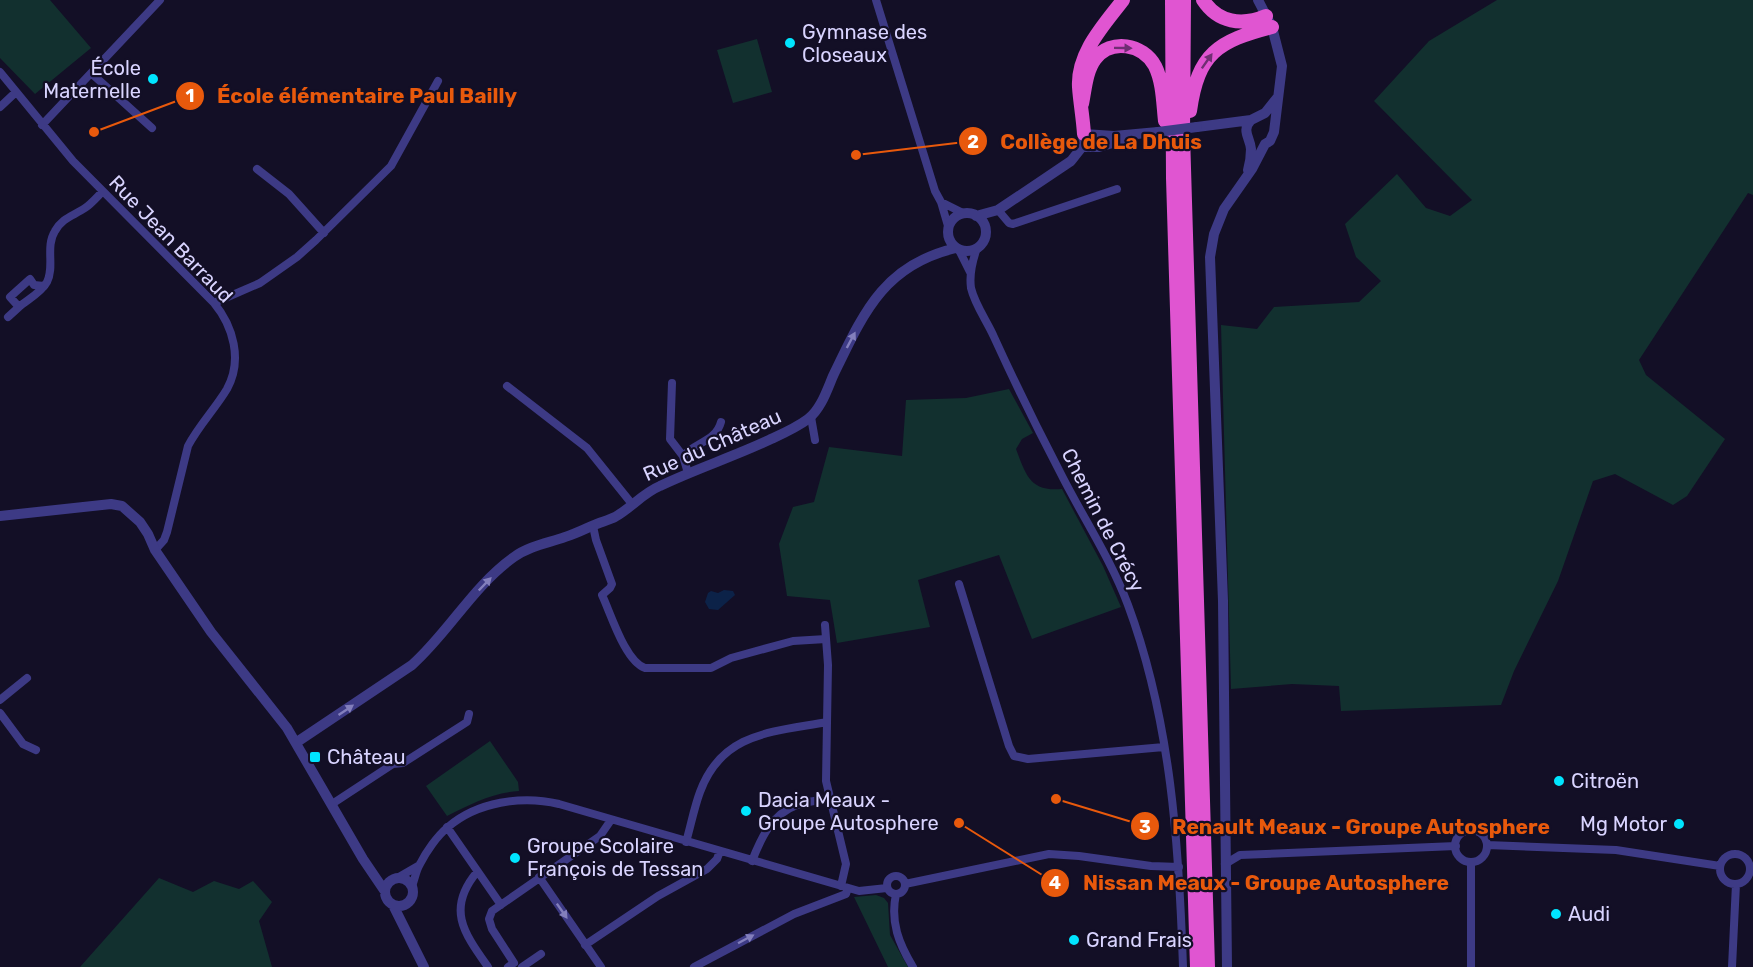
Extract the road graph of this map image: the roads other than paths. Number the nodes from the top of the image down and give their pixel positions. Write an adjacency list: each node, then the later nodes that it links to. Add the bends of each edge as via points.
1 (160, 0): 10 (street)
2 (876, 0): 30 (street)
3 (1123, 0): 14 (highway, via 1095,37 1082,63)
4 (1172, 0): 26 (highway)
5 (1184, 0): 21 (highway)
6 (1203, 0): 8 (highway, via 1219,17 1231,21)
7 (1258, 0): 8 (street)
8 (1269, 22): 13 (street, via 1282,66); 21 (highway, one-way to 8, via 1190,124 1194,87 1209,56 1224,44)
9 (0, 72): 12 (street, Rue Jean Barraud)
10 (91, 73): 17 (street); 19 (street)
11 (438, 81): 36 (street, via 391,165)
12 (16, 92): 15 (street); 17 (street, Rue Jean Barraud)
13 (1280, 95): 16 (street, via 1265,113); 20 (street)
14 (1082, 104): 23 (highway); 26 (highway, one-way to 26, via 1089,71 1105,50 1133,47 1145,54 1160,79 1167,171)
15 (0, 107)
16 (1255, 118): 18 (street); 20 (street, via 1268,119); 22 (street, via 1245,128)
17 (42, 125): 29 (street, Rue Jean Barraud)
18 (1211, 125): 22 (street, via 1231,128); 23 (street, bridge)
19 (152, 128)
20 (1274, 128): 24 (street)
21 (1183, 135): 109 (highway)
22 (1248, 138): 24 (street, via 1257,145); 27 (street, via 1250,160)
23 (1083, 141): 31 (street, via 1071,161)
24 (1265, 144): 27 (street)
25 (257, 169): 36 (street, via 289,194)
26 (1173, 178): 108 (highway)
27 (1245, 179): 73 (street, via 1224,209 1210,257 1224,601)
28 (1116, 189): 31 (street, via 1012,224)
29 (102, 192): 40 (street, via 55,230 50,242 50,274); 41 (street, Rue Jean Barraud)
30 (940, 202): 32 (street); 34 (street)
31 (998, 210): 33 (street); 35 (street)
32 (963, 213): 33 (street); 34 (street)
33 (976, 216): 35 (street)
34 (948, 226): 38 (street, via 949,239)
35 (986, 231): 37 (street)
36 (324, 232): 41 (street, via 260,283)
37 (977, 248): 38 (street); 39 (street, Chemin de Crécy)
38 (957, 249): 39 (street, Chemin de Crécy); 46 (street, Rue du Château, one-way to 38, via 880,291 914,264 933,254)
39 (970, 272): 64 (street, Chemin de Crécy, via 974,297 1128,605 1148,668)
40 (44, 286): 42 (street); 42 (street, via 34,285 30,279 10,297)
41 (214, 303): 54 (street, Rue Jean Barraud, via 233,338 234,370 227,388 188,446 167,532)
42 (19, 307): 43 (street)
43 (8, 317)
44 (672, 383): 49 (street, via 670,439)
45 (507, 386): 51 (street, via 587,448)
46 (811, 417): 48 (street); 50 (street, Rue du Château, via 748,449)
47 (722, 422): 49 (street, via 713,437)
48 (815, 440)
49 (683, 456): 50 (street)
50 (688, 472): 51 (street, Rue du Château)
51 (632, 504): 53 (street, Rue du Château)
52 (0, 516): 54 (street, via 122,506 140,522)
53 (593, 526): 57 (street, via 612,584 602,595 628,654 639,666 711,668 731,658 793,641); 63 (street, Rue du Château, one-way to 53, via 412,665 514,557)
54 (154, 550): 63 (street, via 210,632)
55 (959, 584): 64 (street, via 1014,756 1028,759)
56 (825, 625): 57 (street)
57 (826, 639): 62 (street)
58 (27, 678): 59 (street)
59 (0, 700)
60 (0, 713): 65 (street, via 23,744)
61 (469, 714): 67 (street, via 467,722)
62 (827, 722): 66 (street, via 826,781); 70 (street, via 756,735 731,747 706,778)
63 (297, 742): 67 (street)
64 (1164, 747): 82 (street, Chemin de Crécy)
65 (36, 750)
66 (830, 798): 76 (street, via 781,813 766,830); 90 (street, via 846,864)
67 (332, 804): 77 (street)
68 (611, 820): 69 (street, via 547,801 524,799 495,803); 70 (street); 85 (street, via 600,836)
69 (447, 827): 80 (street); 83 (street)
70 (686, 842): 74 (street)
71 (1487, 845): 72 (street, via 1484,836 1471,830 1458,837); 78 (street, via 1480,859); 81 (street, via 1616,850)
72 (1456, 846): 75 (street); 78 (street, via 1459,855)
73 (1225, 849): 75 (street); 79 (street)
74 (720, 851): 76 (street); 98 (street, via 707,868)
75 (1240, 855): 79 (street)
76 (752, 861): 90 (street)
77 (366, 862): 86 (street); 92 (street)
78 (1471, 862): 111 (street)
79 (1225, 864): 110 (street)
80 (418, 866): 86 (street); 89 (street)
81 (1720, 866): 84 (street, via 1727,856 1739,854 1749,863); 88 (street, via 1725,881)
82 (1179, 867): 87 (street, via 1049,854); 107 (street, Chemin de Crécy)
83 (477, 872): 96 (street); 101 (street, via 460,902 460,918 469,940)
84 (1751, 872): 88 (street)
85 (539, 877): 96 (street); 98 (street, one-way to 98)
86 (396, 878): 89 (street, via 407,880); 92 (street)
87 (905, 884): 91 (street, via 894,876 888,879); 93 (street, via 902,892)
88 (1736, 884): 112 (street)
89 (412, 886): 94 (street)
90 (845, 887): 91 (street, via 859,891); 105 (street, one-way to 90, via 794,914 846,894)
91 (887, 888): 93 (street)
92 (384, 890): 95 (street)
93 (896, 894): 106 (street, via 895,931)
94 (408, 903): 95 (street); 97 (street)
95 (393, 905): 97 (street)
96 (501, 905): 102 (street, via 489,919 514,963)
97 (411, 943): 100 (street)
98 (585, 945): 104 (street)
99 (541, 954): 103 (street)
100 (424, 967)
101 (488, 967)
102 (508, 967)
103 (522, 967)
104 (601, 967)
105 (694, 967)
106 (913, 967)
107 (1183, 967)
108 (1197, 967)
109 (1208, 967)
110 (1227, 967)
111 (1471, 967)
112 (1731, 967)

